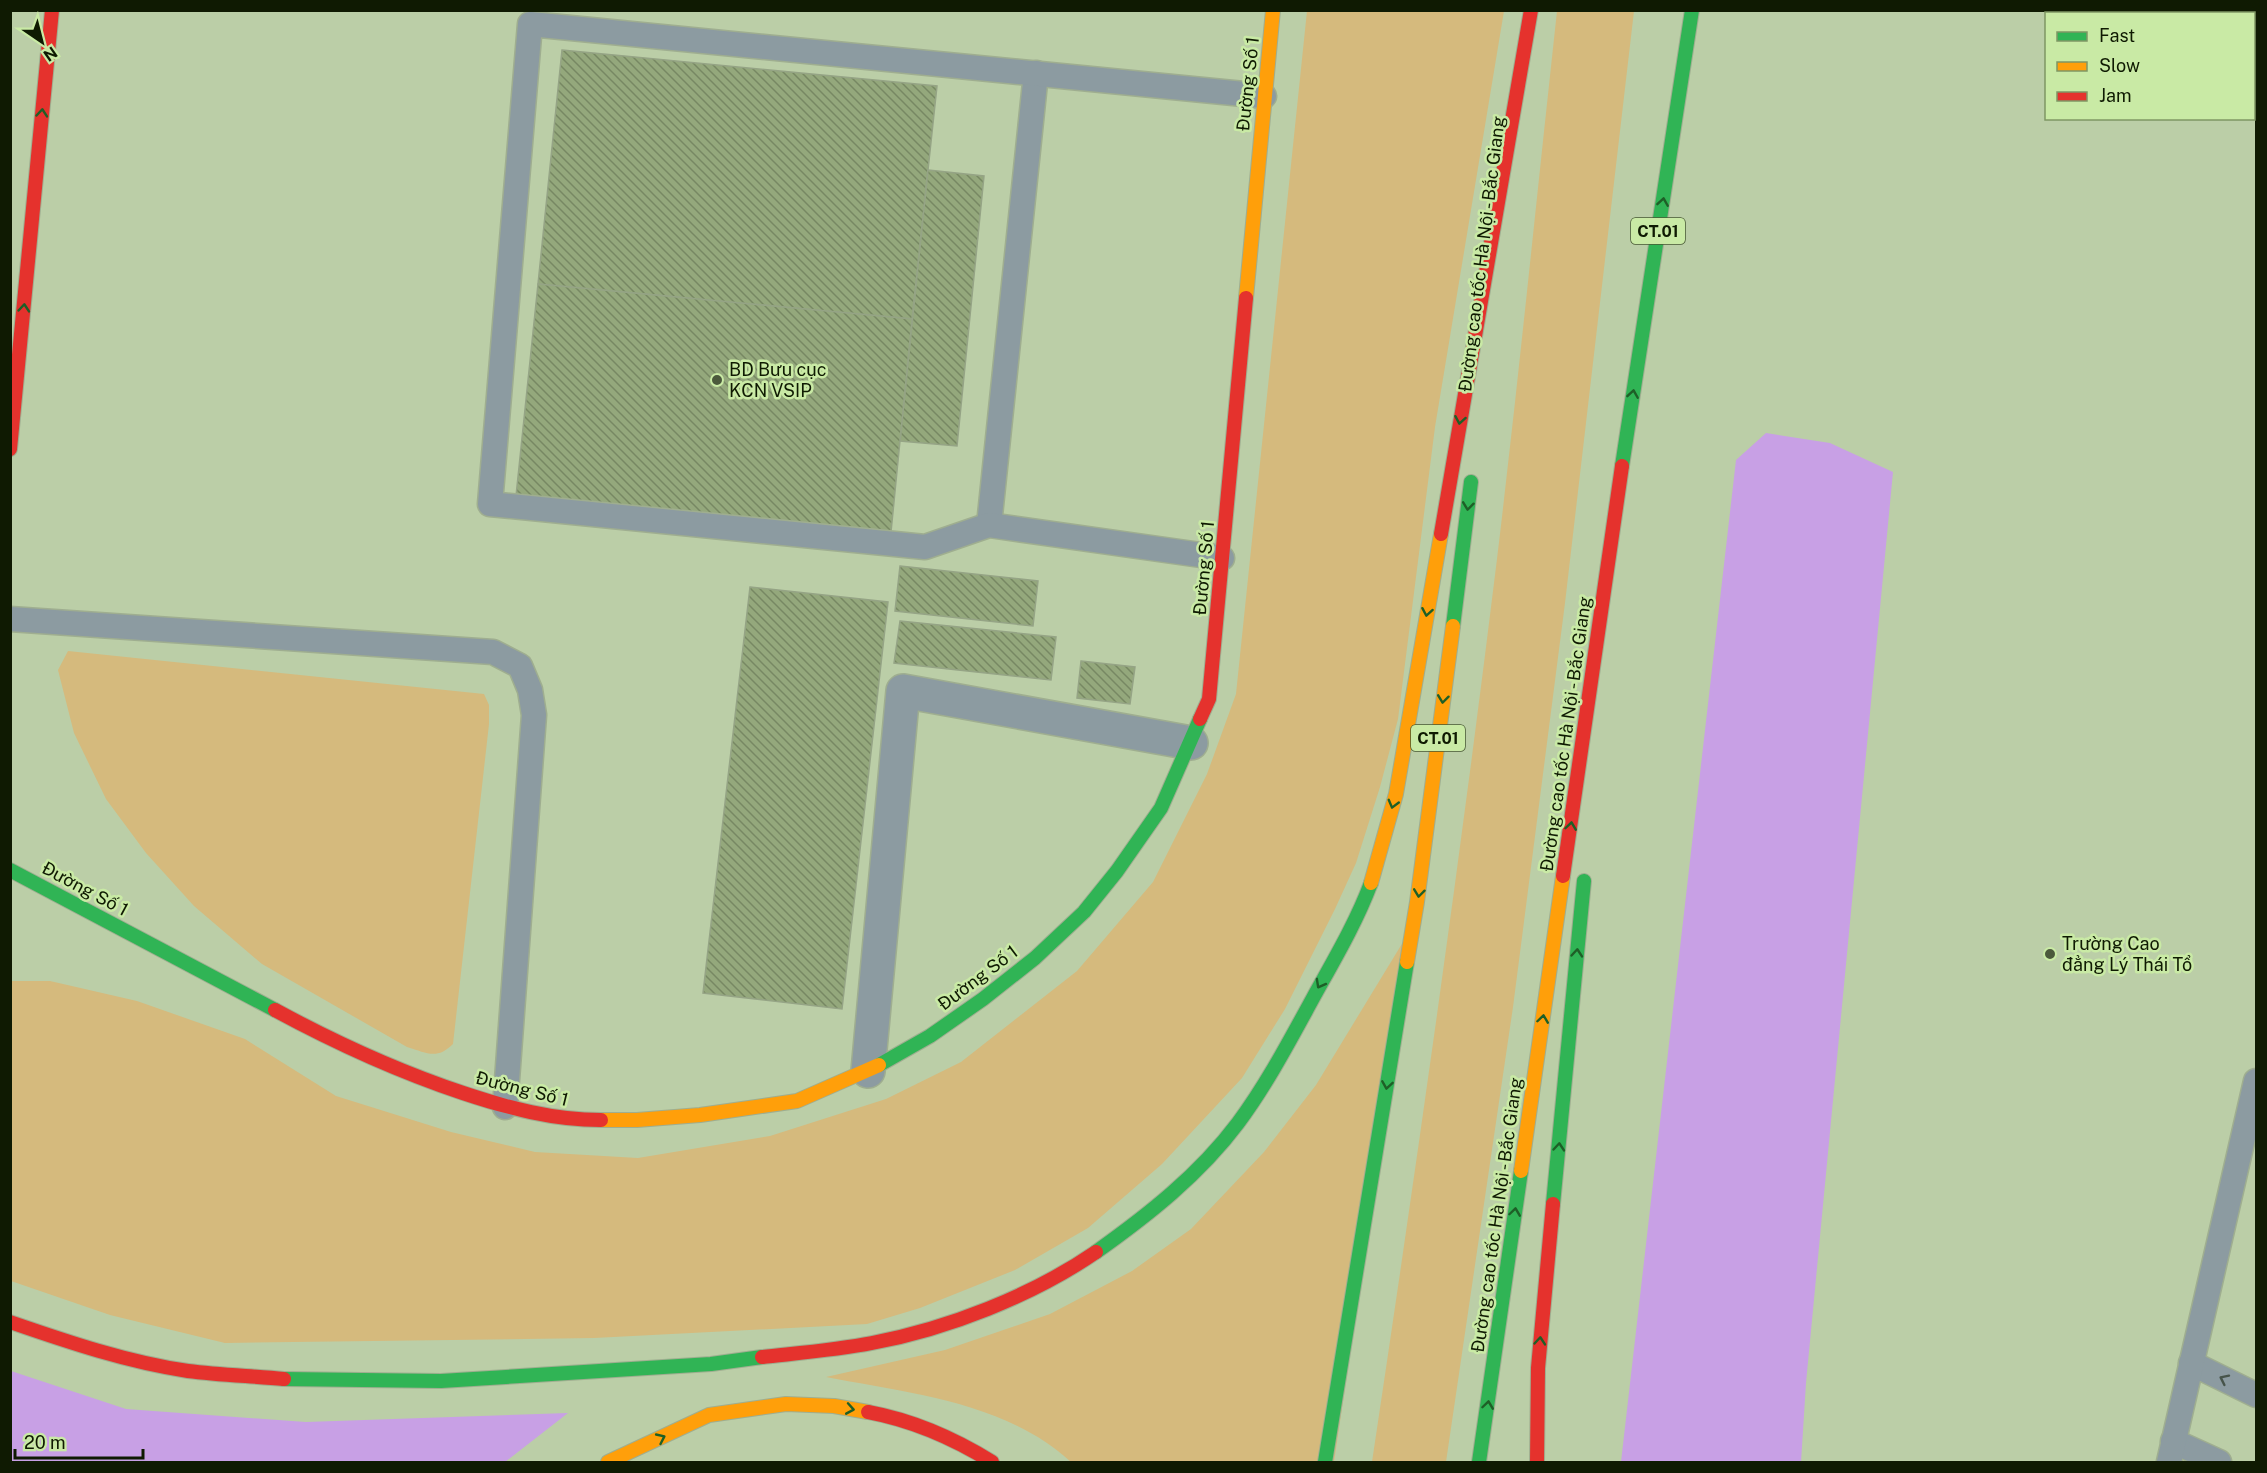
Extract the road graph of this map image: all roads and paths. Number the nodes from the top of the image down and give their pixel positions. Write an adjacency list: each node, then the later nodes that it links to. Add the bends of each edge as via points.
1 (52, 10): 8 (main road, one-way to 1)
2 (1273, 10): 6 (main road, Đường Số 1)
3 (1531, 10): 7 (main road, Đường cao tốc Hà Nội - Bắc Giang); 21 (main road, one-way to 21, via 1398,783 1375,873 1359,915 1271,1074 1237,1124 1168,1198 1078,1264 996,1305 872,1343 711,1364 441,1381 295,1380 188,1371 145,1363)
4 (1692, 10): 9 (main road, Đường cao tốc Hà Nội - Bắc Giang / CT.01, one-way to 4)
5 (1036, 73): 6 (lane); 11 (lane); 11 (lane, via 530,24 490,504 925,547)
6 (1264, 96): 12 (main road, Đường Số 1)
7 (1492, 320)
8 (10, 449)
9 (1624, 452): 14 (main road); 28 (main road, Đường cao tốc Hà Nội - Bắc Giang / CT.01, one-way to 9)
10 (1472, 474): 27 (main road, CT.01, one-way to 27, via 1417,902)
11 (989, 525): 12 (lane)
12 (1222, 558): 15 (main road, Đường Số 1, via 1209,699)
13 (10, 619): 20 (lane, via 493,652 520,666 531,690 534,715)
14 (1597, 738)
15 (1191, 743): 18 (main road, Đường Số 1, via 1161,808 1084,912 983,999 930,1036); 18 (street, via 903,691)
16 (1585, 868): 29 (main road, one-way to 16, via 1538,1368)
17 (10, 870): 20 (main road, Đường Số 1, via 334,1042 411,1076)
18 (868, 1071): 20 (main road, Đường Số 1, via 797,1101 700,1115 572,1120)
19 (2256, 1081): 22 (lane)
20 (506, 1107)
21 (10, 1322)
22 (2191, 1363): 23 (lane, one-way to 22); 24 (lane)
23 (2256, 1395)
24 (2171, 1452): 30 (lane)
25 (608, 1462): 26 (main road, one-way to 26, via 709,1415 786,1404 834,1406 879,1414 924,1428)
26 (992, 1462)
27 (1325, 1462)
28 (1479, 1462)
29 (1537, 1462)
30 (2219, 1462)

